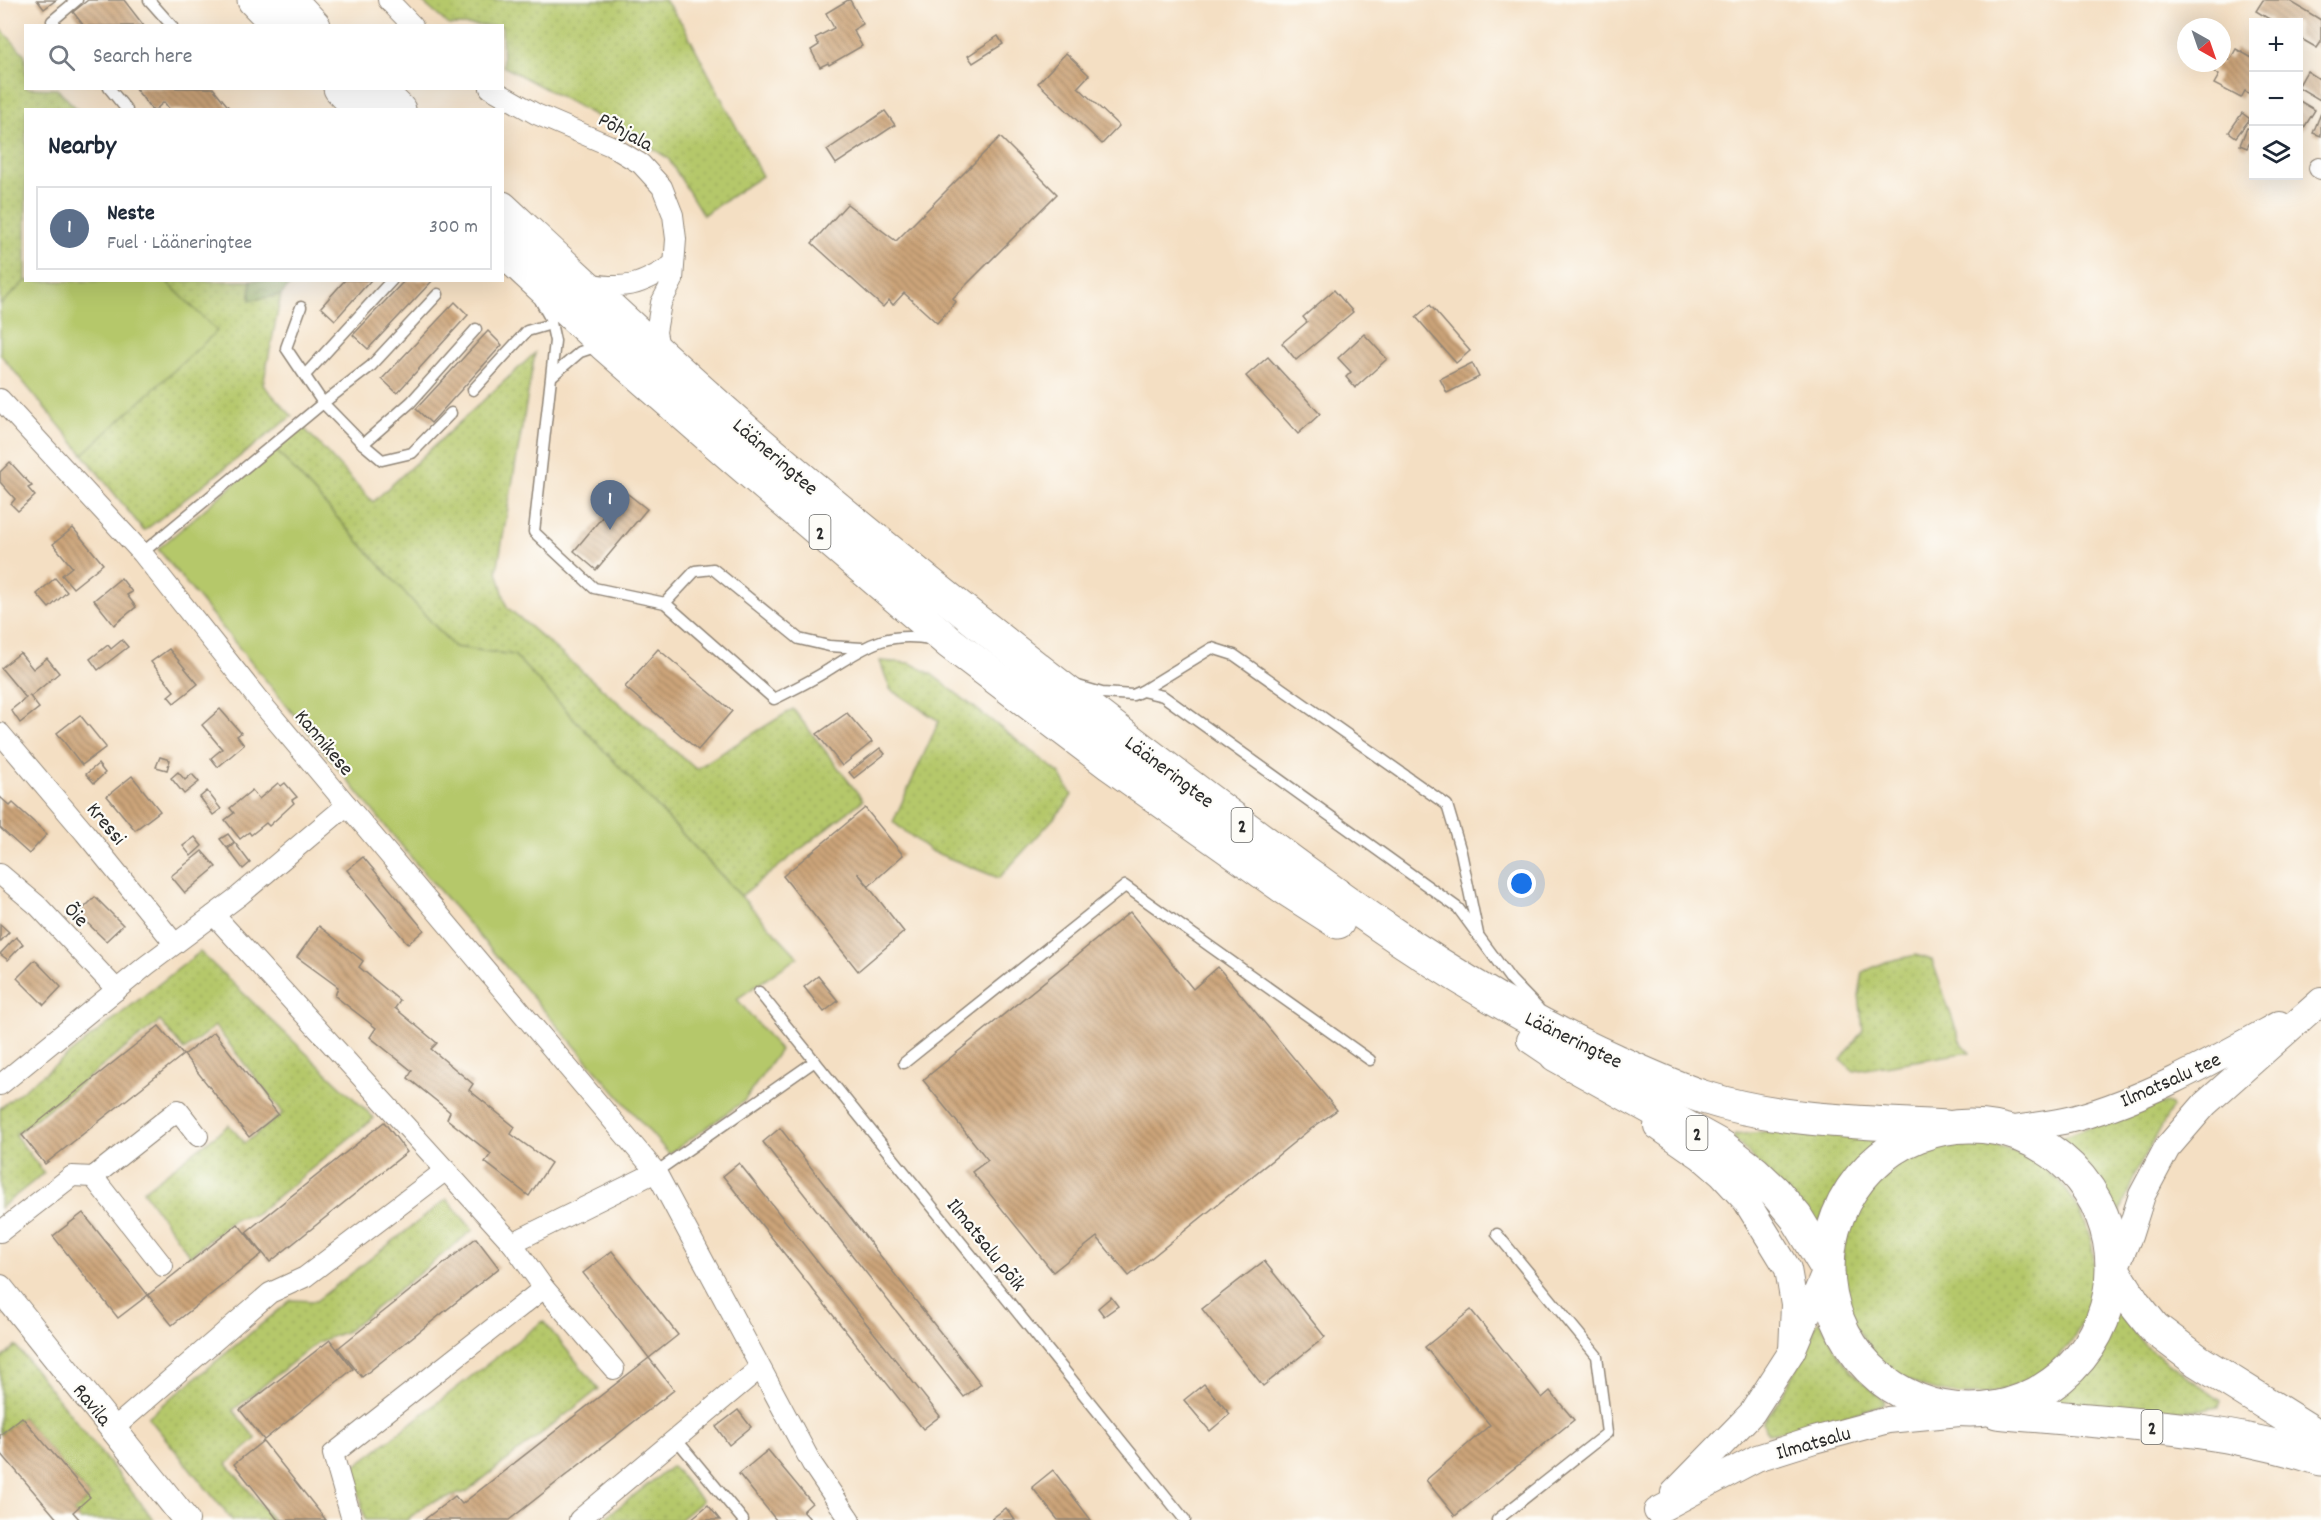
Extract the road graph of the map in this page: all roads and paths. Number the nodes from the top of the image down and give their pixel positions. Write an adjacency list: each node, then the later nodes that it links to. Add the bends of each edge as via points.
1 (77, 0): 6 (lane, via 52,21)
2 (149, 0): 7 (lane)
3 (254, 0): 8 (highway)
4 (290, 0): 9 (highway)
5 (391, 1): 10 (street)
6 (54, 24)
7 (170, 24)
8 (277, 24)
9 (312, 24)
10 (411, 24)
11 (111, 90): 15 (lane)
12 (342, 90): 16 (highway)
13 (379, 90): 17 (highway)
14 (494, 90): 21 (street, Põhjala, via 642,164 662,187 673,214)
15 (125, 108)
16 (359, 108)
17 (397, 108)
18 (504, 210): 23 (highway, Lääneringtee / 2)
19 (504, 251): 28 (highway, Lääneringtee / 2)
20 (504, 258): 26 (lane, via 540,299)
21 (674, 264): 23 (street, via 633,285 613,288); 28 (street, Põhjala, via 673,280 661,303 656,332)
22 (390, 282): 29 (lane)
23 (581, 282): 28 (highway, Lääneringtee / 2)
24 (438, 294): 33 (lane, via 371,366)
25 (301, 307): 29 (lane, via 286,348)
26 (551, 324): 30 (lane, via 555,341); 31 (lane, via 527,331)
27 (476, 329): 35 (lane, via 411,402)
28 (630, 347): 30 (lane, via 580,352); 38 (highway, Lääneringtee / 2, via 732,456); 40 (highway, Lääneringtee / 2, via 760,443)
29 (304, 375): 33 (lane)
30 (552, 375): 37 (lane, via 534,532 594,588)
31 (473, 390)
32 (0, 399): 36 (street, Kannikese)
33 (323, 403): 35 (lane); 36 (lane)
34 (452, 413): 35 (lane, via 412,453 382,460)
35 (363, 444)
36 (142, 553): 43 (street, Kannikese)
37 (665, 603): 39 (lane, via 695,571 713,569 799,639); 39 (lane, via 774,699)
38 (949, 642): 39 (lane, via 892,636); 51 (highway, Lääneringtee / 2, via 1110,764 1285,888 1435,985)
39 (862, 648)
40 (1040, 671): 41 (lane, via 1102,693 1133,695); 52 (highway, Lääneringtee / 2, via 1338,897 1450,972 1554,1033)
41 (1142, 691): 46 (lane, via 1162,696 1458,908); 46 (lane, via 1212,648 1234,655 1447,805)
42 (0, 733): 47 (street, Kressi)
43 (347, 805): 45 (street, Kannikese); 61 (street)
44 (0, 874): 48 (street, Õie, via 38,906)
45 (214, 915): 47 (street, Kannikese); 60 (street)
46 (1479, 937): 52 (lane, via 1511,980 1539,1008)
47 (175, 944): 48 (street, Kannikese)
48 (117, 990): 56 (street, Kannikese)
49 (759, 992): 54 (lane, Ilmatsalu põik)
50 (2321, 1001): 58 (street, Ilmatsalu tee, via 2169,1083 2076,1118); 68 (street, via 2205,1104 2167,1148 2142,1194)
51 (1530, 1040): 67 (highway, Lääneringtee / 2, via 1722,1147 1775,1192 1796,1217); 71 (street, via 1700,1156 1746,1201 1788,1269 1794,1304)
52 (1612, 1059): 57 (highway, Lääneringtee / 2, via 1706,1098 1793,1117)
53 (1370, 1060): 55 (lane, via 1125,886)
54 (815, 1061): 61 (lane); 85 (lane, Ilmatsalu põik)
55 (904, 1063)
56 (0, 1085)
57 (1946, 1127): 58 (highway, via 1978,1125); 67 (highway, via 1908,1139 1875,1161 1849,1192 1833,1229)
58 (2008, 1130): 68 (highway, via 2043,1144 2073,1168 2096,1198 2110,1234)
59 (198, 1136): 62 (street, via 178,1110)
60 (446, 1170): 65 (street); 75 (street, via 305,1277 270,1293)
61 (656, 1172): 65 (street); 72 (street)
62 (93, 1177): 63 (street, via 72,1176); 66 (street)
63 (0, 1232)
64 (1497, 1234): 86 (lane, via 1597,1356 1607,1433)
65 (512, 1243): 70 (street)
66 (164, 1266)
67 (1827, 1268): 71 (street, Ilmatsalu); 74 (highway, via 1831,1302 1843,1333 1861,1361 1886,1384 1915,1400 1947,1409)
68 (2114, 1271): 74 (highway, via 2109,1306 2095,1339 2074,1367 2047,1389 2015,1404); 76 (highway, via 2154,1328 2198,1361)
69 (0, 1288): 75 (street, Ravila)
70 (543, 1288): 73 (street); 81 (street, via 333,1454)
71 (1792, 1351): 79 (street, Ilmatsalu, via 1752,1413)
72 (760, 1368): 77 (street); 84 (street, via 812,1464)
73 (614, 1369)
74 (1980, 1411): 78 (highway, 2, via 2195,1431 2295,1450); 79 (street, Ilmatsalu, via 1888,1420 1814,1440 1757,1458)
75 (113, 1429): 80 (street, Ravila)
76 (2321, 1438)
77 (676, 1439): 82 (street); 83 (lane)
78 (2321, 1459)
79 (1650, 1515)
80 (186, 1520)
81 (352, 1520)
82 (579, 1520)
83 (742, 1520)
84 (850, 1520)
85 (1185, 1520)
86 (1497, 1520)

